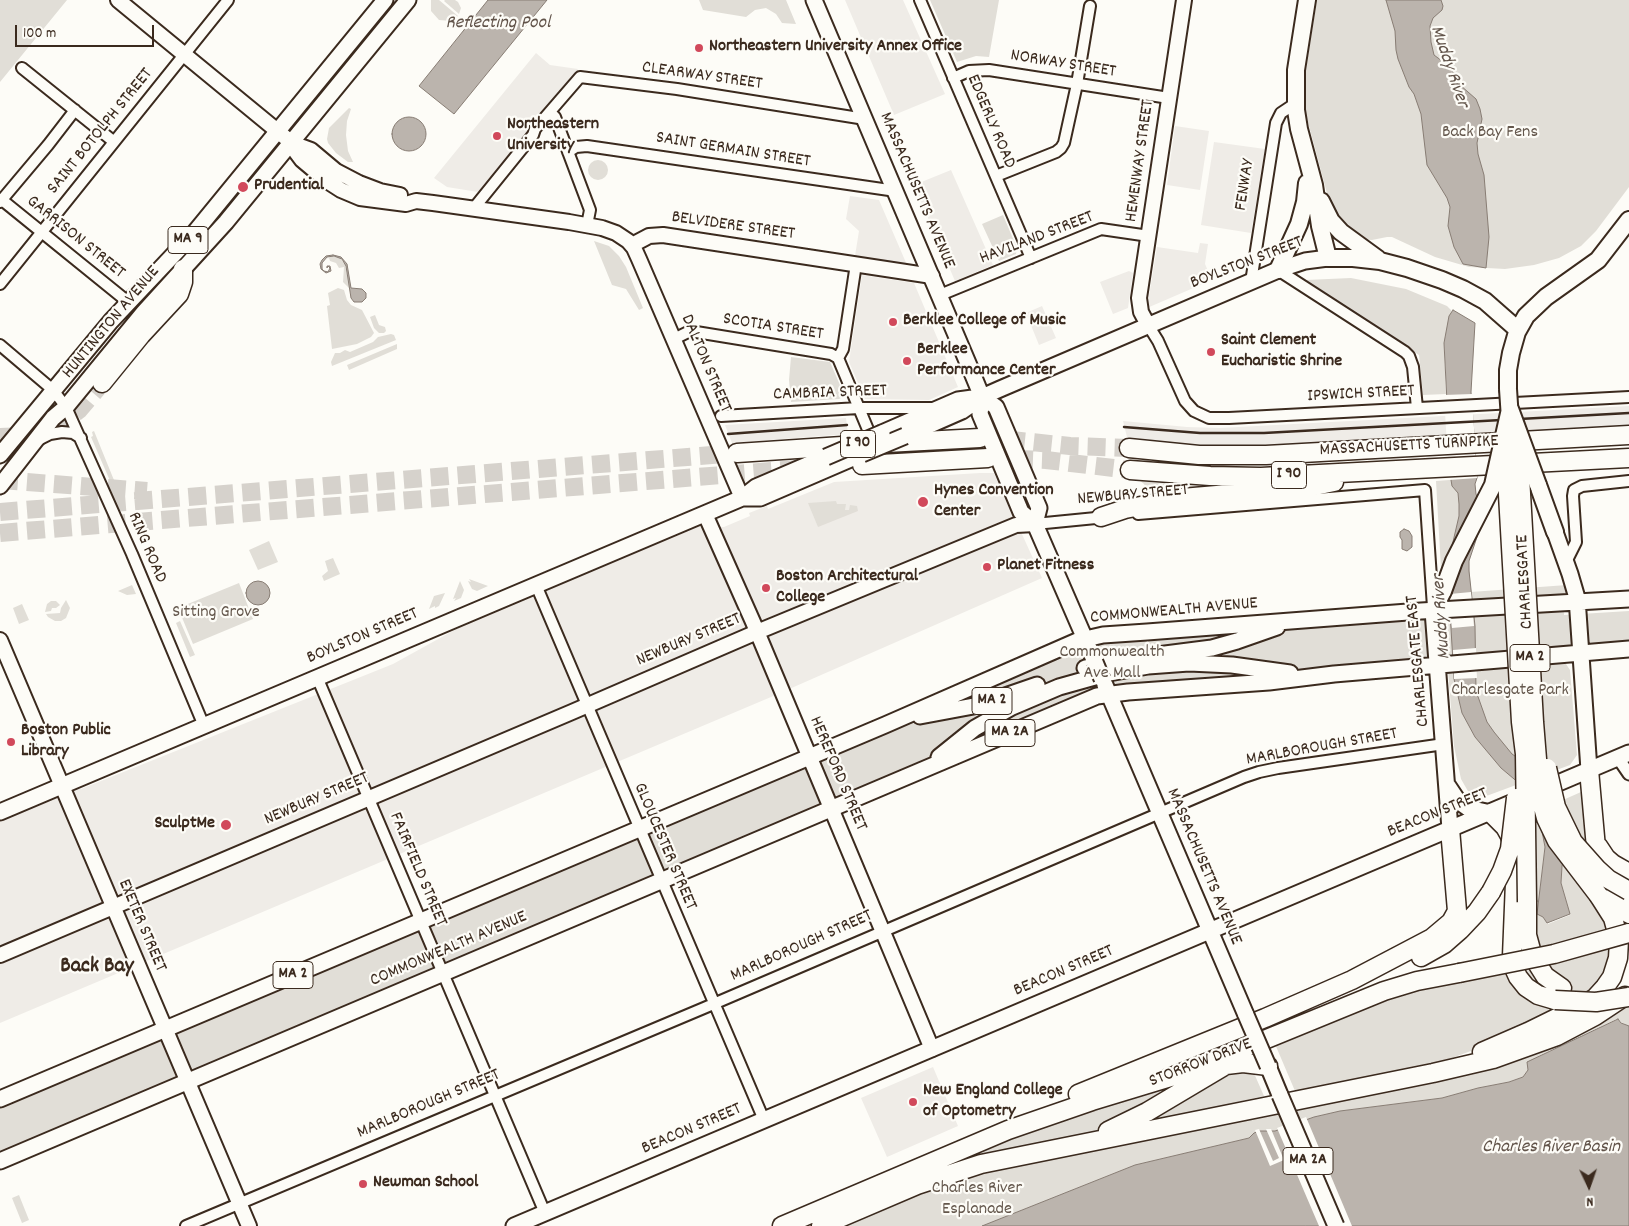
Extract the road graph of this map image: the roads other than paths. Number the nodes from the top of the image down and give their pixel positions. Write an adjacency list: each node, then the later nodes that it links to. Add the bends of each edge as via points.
1 (118, 0): 10 (main road)
2 (228, 0): 10 (street, SAINT BOTOLPH STREET)
3 (386, 0): 19 (main road, HUNTINGTON AVENUE / MA 9)
4 (408, 0): 21 (main road, HUNTINGTON AVENUE / MA 9)
5 (814, 0): 18 (main road, MASSACHUSETTS AVENUE)
6 (920, 0): 12 (street, EDGERLY ROAD)
7 (1184, 0): 14 (main road, HEMENWAY STREET)
8 (1306, 0): 15 (highway, via 1297,64)
9 (1090, 6): 13 (street)
10 (184, 54): 19 (main road); 20 (street, SAINT BOTOLPH STREET)
11 (22, 68): 16 (street)
12 (953, 78): 13 (street, NORWAY STREET, via 968,71 989,70); 24 (street, EDGERLY ROAD)
13 (1077, 84): 14 (street, NORWAY STREET); 24 (street, via 1061,148)
14 (1169, 98): 32 (main road, HEMENWAY STREET)
15 (1296, 103): 23 (highway); 41 (street, FENWAY, via 1281,113 1276,123)
16 (75, 110): 20 (street); 27 (street)
17 (550, 112): 18 (street, CLEARWAY STREET, via 583,76); 22 (street); 28 (street)
18 (865, 120): 26 (main road, MASSACHUSETTS AVENUE)
19 (278, 131): 21 (main road); 44 (main road, HUNTINGTON AVENUE / MA 9, via 190,238)
20 (113, 141): 31 (street, SAINT BOTOLPH STREET)
21 (292, 143): 28 (main road, via 302,160 340,190 360,198); 38 (main road, HUNTINGTON AVENUE / MA 9)
22 (568, 152): 26 (street, SAINT GERMAIN STREET, via 576,146 587,146); 30 (street, via 590,210)
23 (1308, 166): 25 (highway); 39 (highway, via 1302,215)
24 (996, 176): 34 (street, EDGERLY ROAD)
25 (1314, 185): 35 (highway); 36 (highway, via 1334,225)
26 (896, 191): 40 (main road, MASSACHUSETTS AVENUE)
27 (1, 201): 31 (street, GARRISON STREET)
28 (474, 208): 30 (main road)
29 (1629, 220): 46 (highway, via 1598,260 1538,303)
30 (586, 225): 33 (main road, via 616,233)
31 (42, 231): 42 (street, SAINT BOTOLPH STREET); 44 (street, GARRISON STREET)
32 (1149, 236): 34 (street, HAVILAND STREET, via 1100,229); 45 (main road, HEMENWAY STREET, via 1139,298 1141,312)
33 (632, 245): 37 (main road, BELVIDERE STREET, via 649,236 663,235); 47 (main road, DALTON STREET)
34 (1030, 258): 43 (street, HAVILAND STREET)
35 (1328, 258): 36 (highway, BOYLSTON STREET); 39 (main road, BOYLSTON STREET)
36 (1382, 262): 46 (highway, BOYLSTON STREET, via 1429,275 1471,293)
37 (856, 264): 40 (main road, BELVIDERE STREET); 49 (street, via 843,349)
38 (182, 270): 50 (highway, via 179,294); 54 (main road, HUNTINGTON AVENUE / MA 9)
39 (1278, 270): 41 (main road, BOYLSTON STREET); 57 (street, via 1405,352 1413,367)
40 (932, 276): 43 (main road, MASSACHUSETTS AVENUE)
41 (1251, 282): 45 (main road, BOYLSTON STREET)
42 (0, 284)
43 (940, 294): 52 (main road, MASSACHUSETTS AVENUE)
44 (128, 302): 51 (main road, HUNTINGTON AVENUE / MA 9)
45 (1148, 325): 52 (main road, BOYLSTON STREET); 57 (street, IPSWICH STREET, via 1186,402 1204,417)
46 (1518, 330): 58 (highway, CHARLESGATE, bridge, via 1510,359)
47 (674, 338): 49 (street, SCOTIA STREET, via 690,331 831,354); 77 (main road, DALTON STREET)
48 (0, 345): 51 (street, RING ROAD)
49 (838, 358): 55 (street)
50 (102, 383)
51 (53, 390): 54 (street, RING ROAD); 68 (main road, HUNTINGTON AVENUE / MA 9)
52 (982, 397): 56 (main road, BOYLSTON STREET, via 958,400); 71 (main road, BOYLSTON STREET, bridge, via 962,411); 80 (main road, MASSACHUSETTS AVENUE, via 996,407 1039,508)
53 (1629, 397): 57 (street, IPSWICH STREET)
54 (66, 407): 63 (street, RING ROAD); 64 (main road, HUNTINGTON AVENUE / MA 9)
55 (858, 408): 56 (street, CAMBRIA STREET); 59 (street, CAMBRIA STREET); 60 (street)
56 (940, 408): 60 (main road, BOYLSTON STREET)
57 (1417, 408)
58 (1510, 409): 65 (highway, CHARLESGATE, bridge); 81 (highway, bridge); 86 (highway, bridge, via 1493,485 1457,554)
59 (721, 416)
60 (876, 433): 77 (main road, BOYLSTON STREET, bridge, via 756,487)
61 (1629, 434): 66 (highway, MASSACHUSETTS TURNPIKE / I 90, via 1266,455)
62 (980, 438): 67 (highway, I 90)
63 (81, 439): 64 (street, via 73,433 62,432 44,436); 101 (street, RING ROAD)
64 (35, 442): 75 (main road, HUNTINGTON AVENUE / MA 9)
65 (1511, 443): 99 (highway, CHARLESGATE, bridge, via 1520,476)
66 (1130, 448)
67 (737, 453)
68 (0, 455)
69 (988, 458): 71 (highway, I 90)
70 (1629, 458): 73 (highway, MASSACHUSETTS TURNPIKE / I 90)
71 (862, 460): 77 (main road, BOYLSTON STREET, via 760,498)
72 (1130, 470): 73 (highway, MASSACHUSETTS TURNPIKE / I 90, via 1244,477)
73 (1398, 470): 79 (highway, via 1310,487 1182,498)
74 (1629, 482): 82 (street, via 1582,486 1574,490 1576,542)
75 (0, 486)
76 (1425, 490): 79 (street, NEWBURY STREET); 86 (street, CHARLESGATE EAST)
77 (742, 498): 78 (main road, BOYLSTON STREET)
78 (705, 514): 83 (main road, BOYLSTON STREET); 88 (main road, HEREFORD STREET)
79 (1101, 517): 80 (street, NEWBURY STREET)
80 (1035, 524): 88 (main road, NEWBURY STREET, via 1016,525); 89 (main road, MASSACHUSETTS AVENUE)
81 (1555, 532): 82 (main road)
82 (1566, 562): 85 (main road)
83 (536, 585): 96 (main road, BOYLSTON STREET); 98 (street, GLOUCESTER STREET)
84 (1629, 599): 85 (main road, COMMONWEALTH AVENUE / MA 2)
85 (1577, 602): 86 (main road, COMMONWEALTH AVENUE / MA 2); 92 (main road)
86 (1433, 611): 87 (main road, COMMONWEALTH AVENUE / MA 2); 94 (main road, CHARLESGATE EAST)
87 (1305, 620): 89 (main road, COMMONWEALTH AVENUE); 100 (main road, COMMONWEALTH AVENUE / MA 2, via 1221,646 1103,664 979,705)
88 (757, 632): 98 (main road, NEWBURY STREET); 104 (main road, HEREFORD STREET)
89 (1085, 639): 97 (main road, MASSACHUSETTS AVENUE / MA 2A, bridge); 100 (main road, COMMONWEALTH AVENUE)
90 (0, 640): 93 (main road, EXETER STREET)
91 (1629, 649): 92 (main road, COMMONWEALTH AVENUE / MA 2)
92 (1580, 653): 94 (main road, COMMONWEALTH AVENUE / MA 2); 105 (main road)
93 (5, 666): 109 (main road, EXETER STREET)
94 (1444, 666): 95 (main road, COMMONWEALTH AVENUE / MA 2); 102 (main road, CHARLESGATE EAST)
95 (1334, 674): 97 (main road, COMMONWEALTH AVENUE); 106 (main road, COMMONWEALTH AVENUE / MA 2, via 1283,673 1232,664 1198,663 1156,665 1109,673 1058,687 1012,707 975,728)
96 (317, 678): 101 (main road, BOYLSTON STREET); 110 (street, FAIRFIELD STREET)
97 (1108, 694): 106 (main road, COMMONWEALTH AVENUE / MA 2A); 114 (main road, MASSACHUSETTS AVENUE / MA 2A)
98 (586, 705): 110 (main road, NEWBURY STREET); 115 (street, GLOUCESTER STREET)
99 (1527, 722): 120 (highway, bridge, via 1544,755 1554,800 1568,833 1597,869); 130 (highway, bridge, via 1511,844 1504,868 1491,892 1470,920 1439,948 1411,962); 131 (highway, bridge, via 1527,935 1538,966); 133 (highway, bridge, via 1544,813 1561,847 1614,919 1619,938 1619,952 1610,981)
100 (884, 725): 104 (main road, COMMONWEALTH AVENUE / MA 2)
101 (204, 726): 109 (main road, BOYLSTON STREET)
102 (1444, 744): 108 (main road, CHARLESGATE EAST); 114 (street, MARLBOROUGH STREET, via 1259,772)
103 (1624, 755): 105 (main road, BEACON STREET); 107 (street)
104 (809, 757): 111 (main road, HEREFORD STREET); 115 (main road, COMMONWEALTH AVENUE / MA 2)
105 (1589, 770): 113 (main road, BEACON STREET, bridge); 117 (highway)
106 (912, 774): 111 (main road, COMMONWEALTH AVENUE / MA 2)
107 (1629, 774)
108 (1448, 785): 113 (main road, via 1458,801 1468,808); 116 (main road, CHARLESGATE EAST)
109 (61, 786): 112 (main road, BOYLSTON STREET); 121 (main road, EXETER STREET)
110 (369, 798): 121 (main road, NEWBURY STREET); 123 (street, FAIRFIELD STREET)
111 (830, 808): 119 (main road, COMMONWEALTH AVENUE / MA 2); 124 (main road, HEREFORD STREET)
112 (0, 812)
113 (1491, 813): 116 (main road, BEACON STREET); 131 (highway, via 1505,827 1515,852 1513,966 1529,989 1542,996)
114 (1159, 814): 124 (street, MARLBOROUGH STREET); 125 (main road, MASSACHUSETTS AVENUE / MA 2A)
115 (639, 828): 119 (street, GLOUCESTER STREET); 123 (main road, COMMONWEALTH AVENUE / MA 2)
116 (1450, 829): 125 (main road, BEACON STREET); 130 (highway, via 1457,903 1453,920 1424,943)
117 (1595, 841): 118 (highway, via 1609,861); 122 (highway, via 1600,866)
118 (1629, 873)
119 (662, 881): 129 (main road, COMMONWEALTH AVENUE / MA 2); 134 (street, GLOUCESTER STREET)
120 (1629, 891)
121 (112, 906): 127 (main road, NEWBURY STREET); 135 (main road, EXETER STREET)
122 (1629, 914)
123 (422, 921): 129 (street, FAIRFIELD STREET); 135 (main road, COMMONWEALTH AVENUE / MA 2)
124 (882, 930): 134 (street, MARLBOROUGH STREET); 136 (main road, HEREFORD STREET)
125 (1209, 931): 136 (main road, BEACON STREET); 137 (main road, MASSACHUSETTS AVENUE / MA 2A, bridge)
126 (1629, 933): 143 (highway, STORROW DRIVE, bridge, via 1554,954 1417,981 1384,991 1181,1074 1092,1101)
127 (0, 955)
128 (1629, 964): 133 (highway, via 1612,990)
129 (443, 973): 139 (main road, COMMONWEALTH AVENUE / MA 2); 140 (street, FAIRFIELD STREET)
130 (1352, 980): 143 (highway, via 1023,1118)
131 (1558, 994): 132 (highway, bridge)
132 (1629, 996): 138 (highway, via 1580,1025 1540,1043 1493,1059)
133 (1591, 1001): 138 (highway)
134 (714, 1004): 140 (street, MARLBOROUGH STREET); 142 (street, GLOUCESTER STREET)
135 (164, 1030): 139 (main road, EXETER STREET); 141 (main road, COMMONWEALTH AVENUE / MA 2)
136 (932, 1049): 142 (main road, BEACON STREET)
137 (1268, 1066): 144 (highway, via 1230,1064 1134,1119); 153 (main road, MASSACHUSETTS AVENUE / MA 2A, bridge)
138 (1433, 1073): 144 (highway)
139 (187, 1082): 145 (main road, COMMONWEALTH AVENUE / MA 2); 146 (main road, EXETER STREET)
140 (495, 1095): 146 (street, MARLBOROUGH STREET); 147 (street, FAIRFIELD STREET)
141 (0, 1100)
142 (764, 1120): 147 (main road, BEACON STREET)
143 (983, 1140): 151 (highway, STORROW DRIVE)
144 (1082, 1143): 152 (highway, via 964,1169 917,1185)
145 (0, 1161)
146 (239, 1204): 148 (street, MARLBOROUGH STREET); 149 (main road, EXETER STREET)
147 (545, 1213): 150 (main road, BEACON STREET)
148 (186, 1226)
149 (249, 1226)
150 (514, 1226)
151 (782, 1226)
152 (821, 1226)
153 (1336, 1226)

